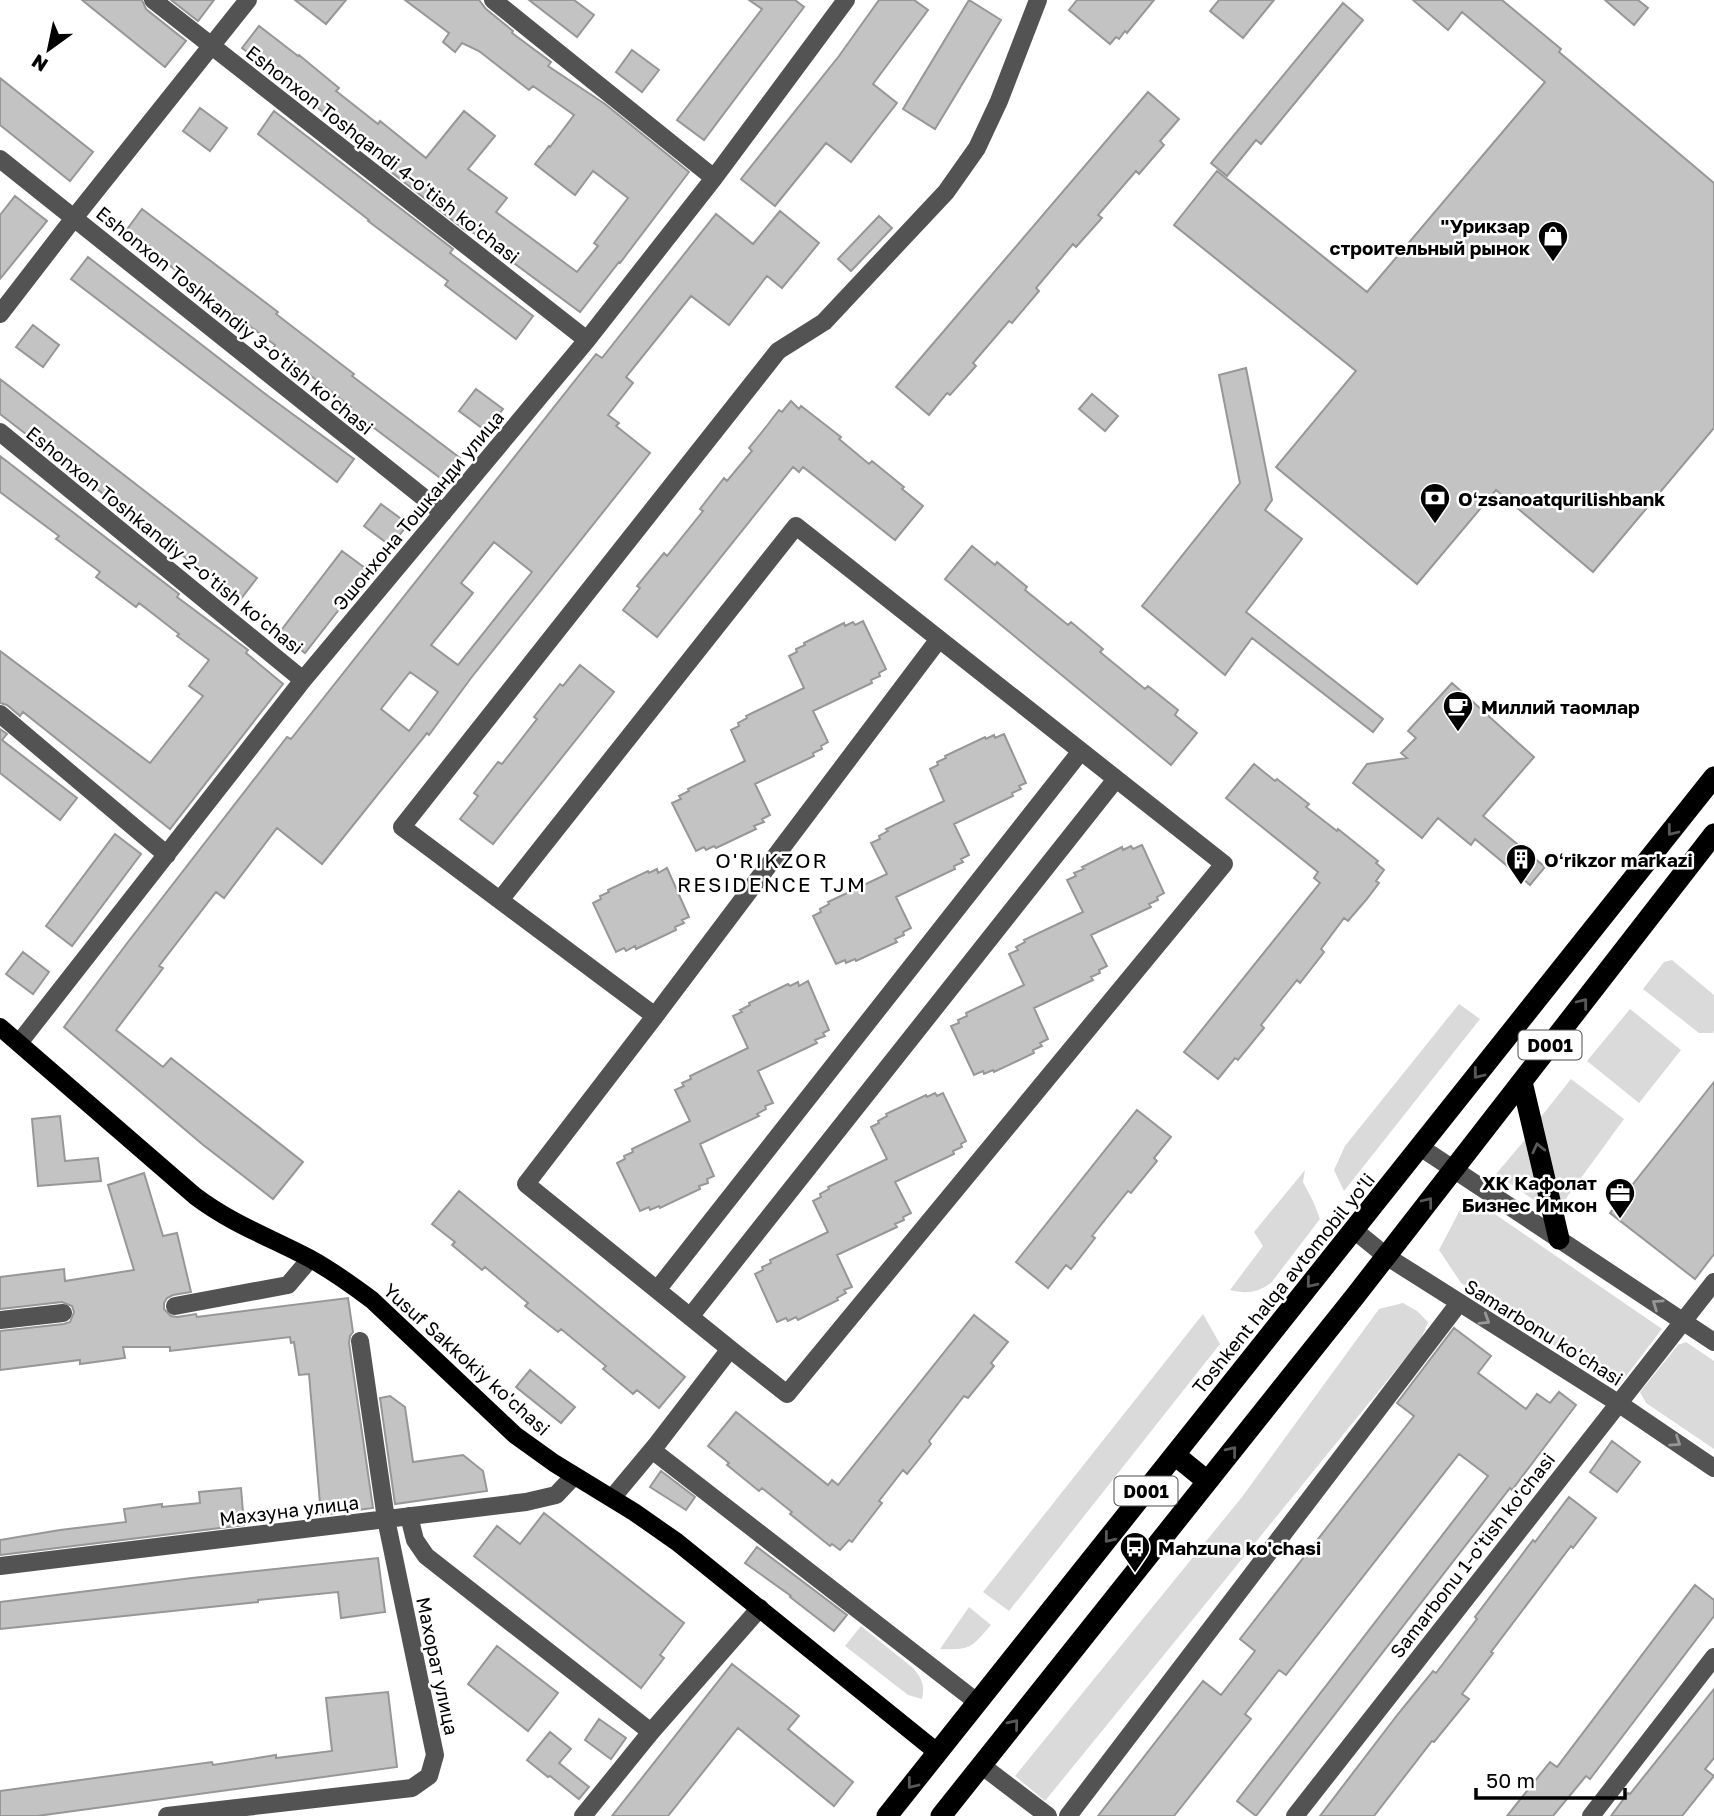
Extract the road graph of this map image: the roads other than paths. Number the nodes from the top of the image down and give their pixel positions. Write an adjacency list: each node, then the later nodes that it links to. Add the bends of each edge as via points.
1 (153, 0): 6 (street, Eshonxon Toshqandi 4-o'tish ko'chasi)
2 (248, 0): 6 (street)
3 (493, 0): 8 (street)
4 (844, 0): 8 (street, Эшонхона Тошканди улица)
5 (1038, 0): 22 (street, via 977,148 946,192 824,322 778,351 402,827)
6 (211, 47): 9 (street); 11 (street, Eshonxon Toshqandi 4-o'tish ko'chasi)
7 (0, 159): 9 (street, Eshonxon Toshkandiy 3-o'tish ko'chasi)
8 (714, 178): 11 (street, Эшонхона Тошканди улица)
9 (74, 218): 10 (street); 13 (street, Eshonxon Toshkandiy 3-o'tish ko'chasi)
10 (0, 314)
11 (587, 340): 13 (street, Эшонхона Тошканди улица)
12 (0, 432): 15 (street, Eshonxon Toshkandiy 2-o'tish ko'chasi)
13 (443, 513): 15 (street, Эшонхона Тошканди улица)
14 (939, 639): 17 (street); 22 (street, via 796,526); 23 (street)
15 (303, 680): 21 (street, Эшонхона Тошканди улица)
16 (0, 714): 21 (street)
17 (1081, 751): 19 (street); 33 (street)
18 (1714, 777): 26 (highway, Toshkent halqa avtomobil yo'li / D001, one-way to 26)
19 (1116, 779): 37 (street); 42 (street, via 1224,864 787,1394)
20 (1714, 834): 25 (highway, D001, one-way to 20)
21 (167, 855): 24 (street, Эшонхона Тошканди улица)
22 (500, 900): 23 (street)
23 (655, 1016): 33 (street, via 526,1184)
24 (7, 1036): 31 (main road, Yusuf Sakkokiy ko'chasi, via 202,1202)
25 (1522, 1082): 27 (highway, D001); 29 (highway, one-way to 25)
26 (1420, 1147): 27 (street); 28 (highway, Toshkent halqa avtomobil yo'li / D001)
27 (1454, 1169): 29 (street); 30 (highway, D001, one-way to 27)
28 (1354, 1230): 30 (street, Samarbonu ko'chasi); 45 (highway, Toshkent halqa avtomobil yo'li / D001, one-way to 45)
29 (1559, 1239): 39 (street, one-way to 29)
30 (1386, 1256): 34 (street, Samarbonu ko'chasi); 48 (highway, D001, one-way to 30)
31 (310, 1259): 35 (street, via 288,1285); 47 (main road, Yusuf Sakkokiy ko'chasi, via 372,1300 515,1435)
32 (1714, 1282): 39 (street, Samarbonu 1-o'tish ko'chasi)
33 (657, 1290): 37 (street)
34 (1459, 1303): 43 (street, Samarbonu ko'chasi, one-way to 43); 64 (street)
35 (175, 1306)
36 (63, 1312): 38 (street)
37 (690, 1317): 42 (street)
38 (0, 1320)
39 (1683, 1321): 41 (street); 43 (street, Samarbonu 1-o'tish ko'chasi)
40 (360, 1341): 51 (street, Махорат улица)
41 (1714, 1342)
42 (730, 1349): 44 (street)
43 (1618, 1403): 46 (street, Samarbonu ko'chasi, one-way to 46); 65 (street, Samarbonu 1-o'tish ko'chasi)
44 (652, 1450): 49 (street); 55 (street)
45 (1175, 1455): 48 (highway); 55 (highway, Toshkent halqa avtomobil yo'li / D001, one-way to 55)
46 (1714, 1468)
47 (574, 1476): 49 (main road, Yusuf Sakkokiy ko'chasi); 50 (street, Махзуна улица, via 556,1496)
48 (1207, 1482): 58 (highway, D001, one-way to 48)
49 (612, 1498): 53 (main road, Yusuf Sakkokiy ko'chasi)
50 (409, 1516): 51 (street, Махзуна улица); 56 (street, via 415,1540 426,1556)
51 (386, 1519): 52 (street, Махзуна улица); 59 (street, Махорат улица, via 435,1755 429,1776 412,1788)
52 (0, 1566)
53 (760, 1608): 56 (street); 57 (main road, Yusuf Sakkokiy ko'chasi)
54 (1714, 1657): 66 (street)
55 (977, 1702): 57 (highway, Toshkent halqa avtomobil yo'li / D001)
56 (651, 1732): 60 (street)
57 (937, 1752): 61 (highway, Toshkent halqa avtomobil yo'li / D001, one-way to 61)
58 (981, 1765): 62 (highway, D001); 63 (street)
59 (167, 1816)
60 (583, 1816)
61 (887, 1816)
62 (941, 1816)
63 (1048, 1816)
64 (1068, 1816)
65 (1295, 1816)
66 (1591, 1816)

